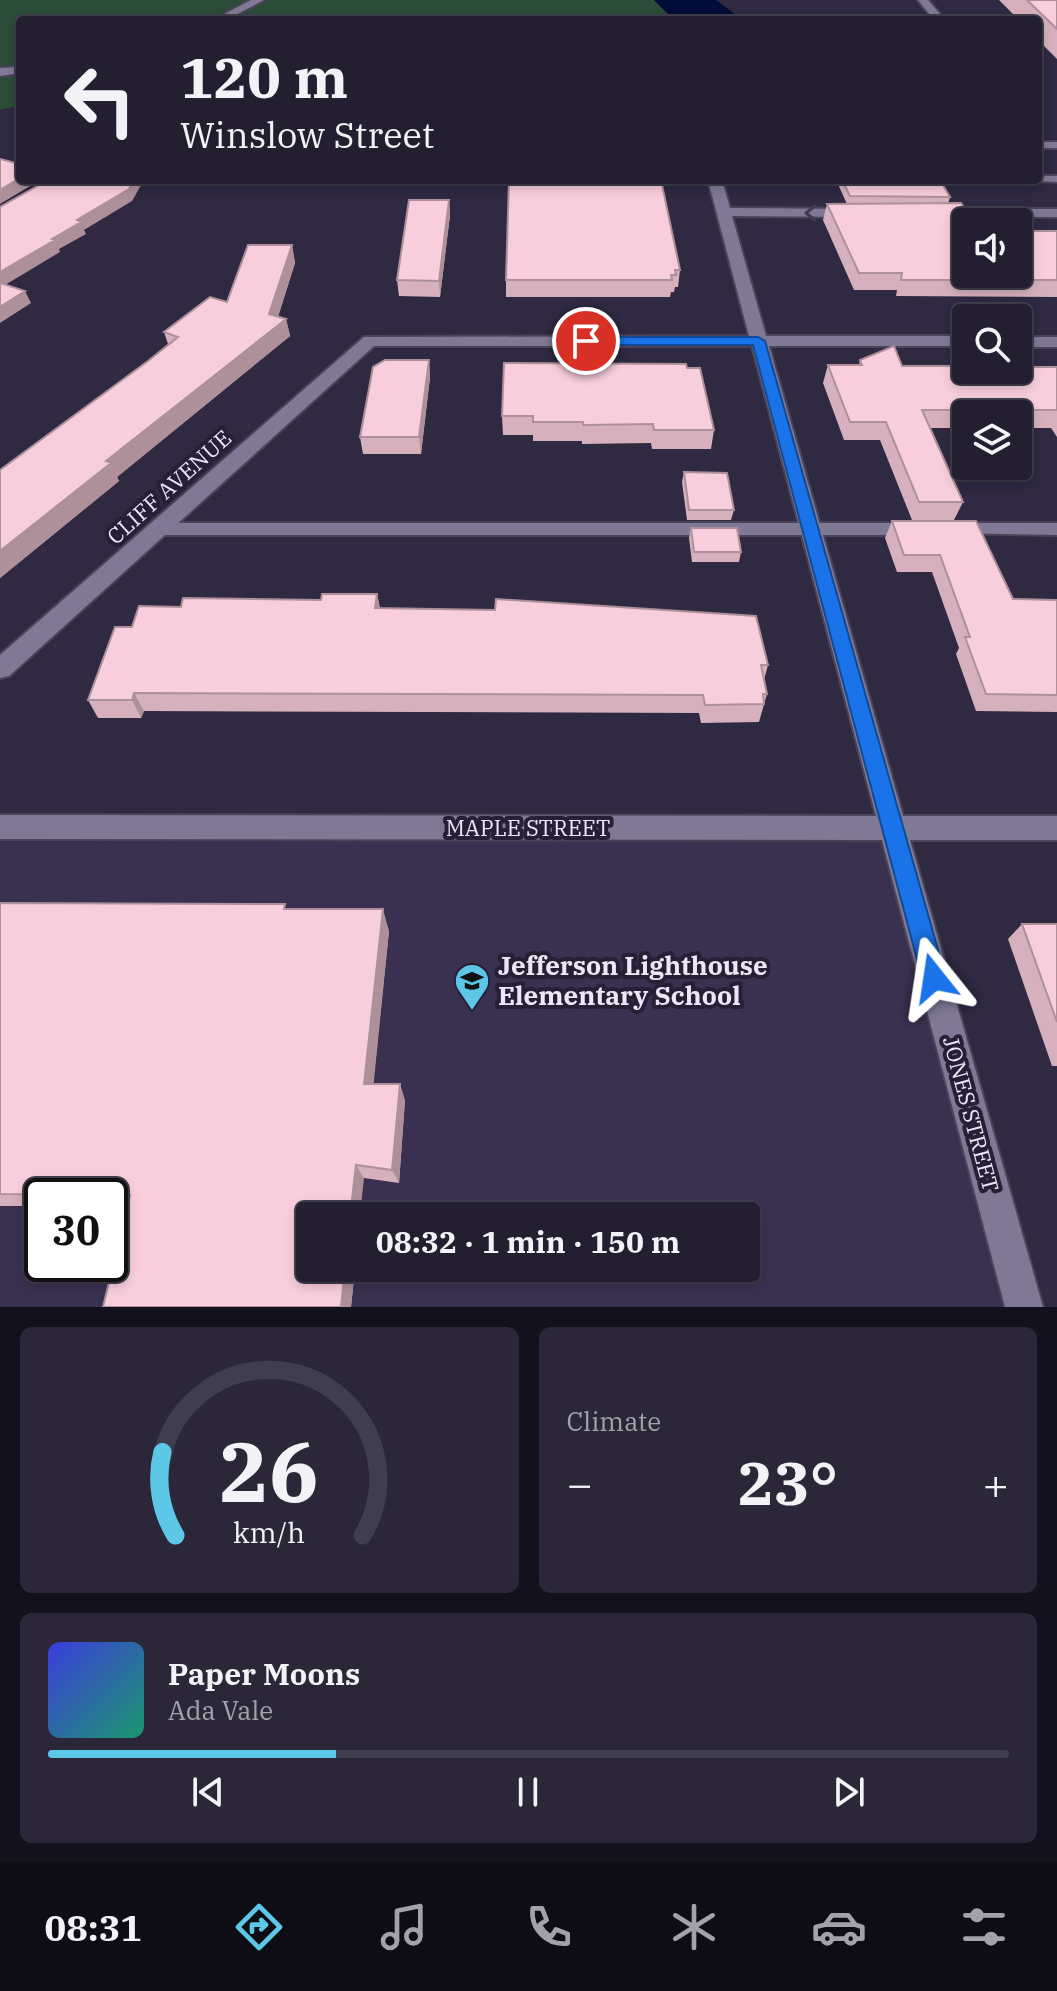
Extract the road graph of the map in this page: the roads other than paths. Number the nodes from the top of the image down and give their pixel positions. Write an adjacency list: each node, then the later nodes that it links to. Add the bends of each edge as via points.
1 (259, 0): 3 (street)
2 (923, 0): 4 (street)
3 (226, 16)
4 (937, 16)
5 (716, 184): 6 (street, JONES STREET)
6 (723, 212): 7 (street, one-way to 6); 10 (street, JONES STREET)
7 (869, 213)
8 (916, 213): 9 (street)
9 (1057, 213)
10 (758, 341): 11 (street); 14 (street, CLIFF AVENUE, via 370,341); 15 (street, JONES STREET)
11 (952, 341)
12 (1032, 342): 13 (street)
13 (1057, 342)
14 (158, 529): 15 (lane); 17 (street, CLIFF AVENUE)
15 (810, 529): 16 (lane); 19 (street, JONES STREET)
16 (1057, 529)
17 (0, 669)
18 (0, 827): 19 (street, MAPLE STREET)
19 (893, 828): 20 (street, MAPLE STREET); 21 (street, JONES STREET)
20 (1057, 828)
21 (1024, 1307)

